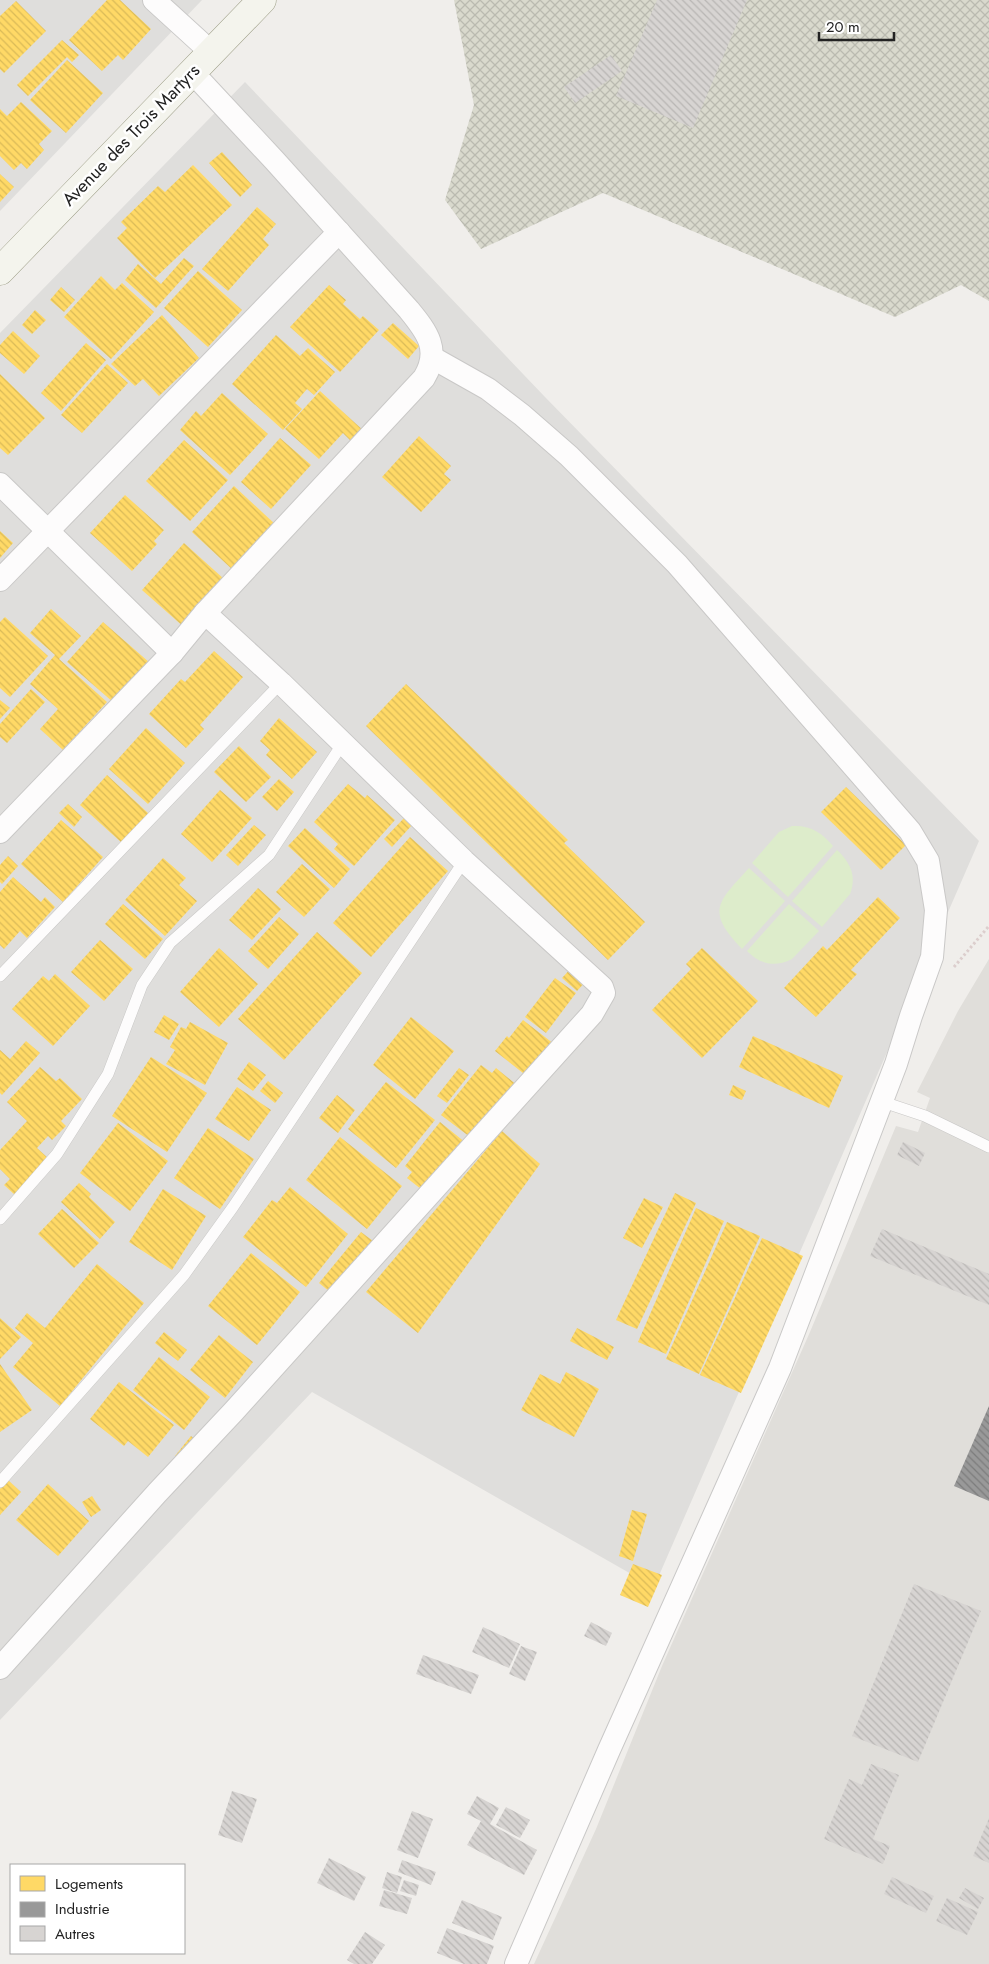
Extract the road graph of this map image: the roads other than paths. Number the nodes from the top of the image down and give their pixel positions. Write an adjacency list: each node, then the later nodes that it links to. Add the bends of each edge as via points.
1 (154, 0): 3 (street)
2 (262, 0): 3 (main road, Avenue des Trois Martyrs)
3 (211, 52): 4 (main road, Avenue des Trois Martyrs)
4 (192, 72): 5 (street); 6 (main road, Avenue des Trois Martyrs)
5 (339, 232): 7 (street, via 428,334); 9 (street)
6 (0, 271)
7 (432, 358): 11 (street, via 424,378); 18 (street, via 488,389 569,456 677,564 910,831 928,861 936,910 932,957)
8 (0, 484): 9 (street)
9 (48, 529): 10 (street); 12 (street)
10 (0, 580)
11 (205, 613): 12 (street); 13 (street)
12 (172, 653): 15 (street)
13 (281, 683): 14 (street); 17 (lane)
14 (343, 744): 16 (street); 20 (lane, via 269,855 170,944 142,985 108,1074 57,1154)
15 (0, 832)
16 (464, 861): 21 (lane, via 184,1275); 22 (street, via 602,987 602,1000)
17 (0, 976)
18 (883, 1102): 19 (lane, via 925,1116); 23 (street, via 780,1368)
19 (989, 1147)
20 (0, 1219)
21 (0, 1482)
22 (0, 1668)
23 (516, 1964)

